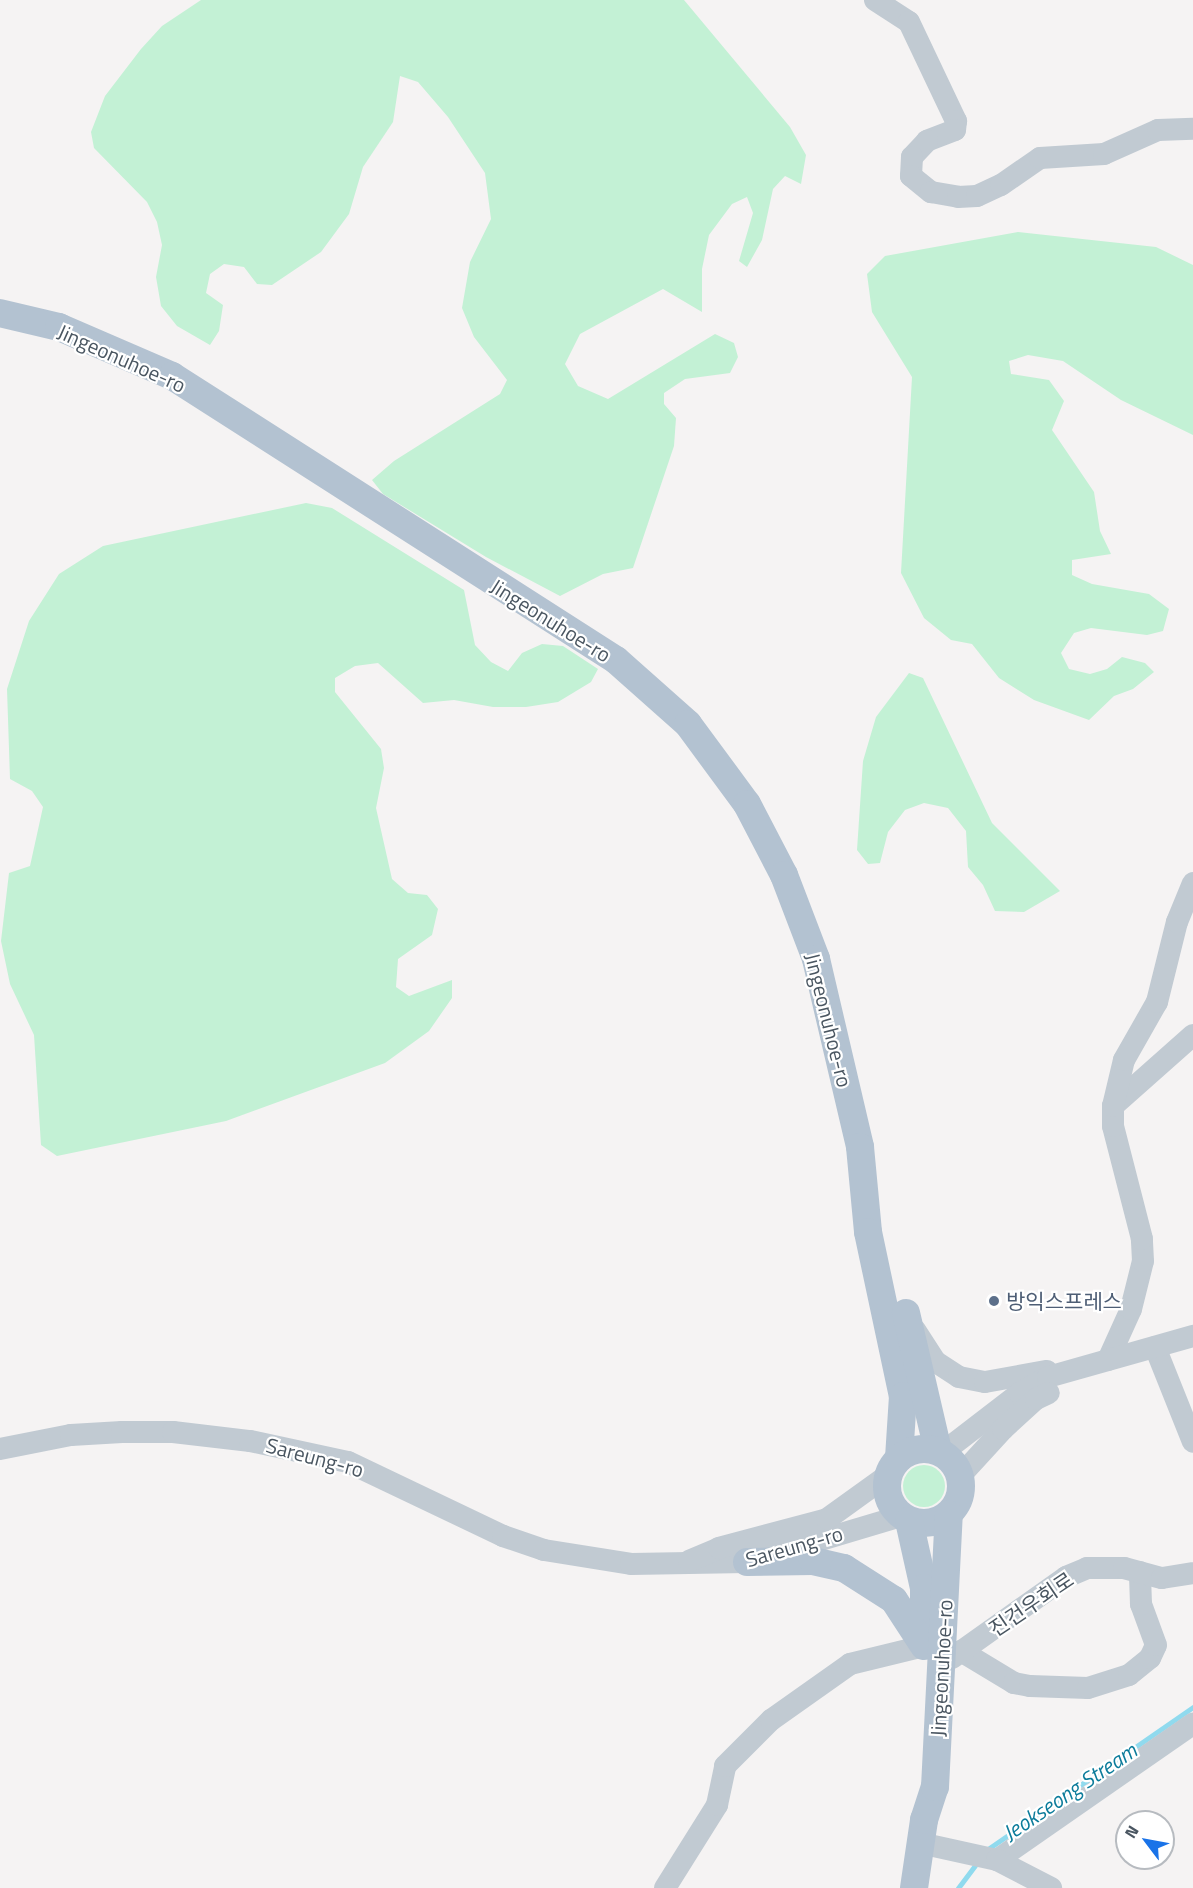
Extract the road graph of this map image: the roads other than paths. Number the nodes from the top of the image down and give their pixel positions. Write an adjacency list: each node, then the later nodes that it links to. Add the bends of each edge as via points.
1 (875, 0): 2 (street, via 909,22 956,121 955,130 927,141 912,157 911,176 931,192 958,198 976,196 1001,185 1040,158 1104,154 1158,130)
2 (1193, 129)
3 (0, 313): 7 (main road, Jingeonuhoe-ro, via 59,327 172,376 616,660 663,699 718,762 747,804 784,875 816,959)
4 (1193, 883): 6 (street, via 1177,922 1157,1002 1124,1060)
5 (1193, 1035): 6 (street)
6 (1113, 1106): 11 (street, via 1113,1126 1142,1239 1143,1261 1131,1310)
7 (861, 1147): 8 (main road, Jingeonuhoe-ro, via 871,1166); 15 (main road, Jingeonuhoe-ro, via 868,1232 903,1396)
8 (904, 1305): 11 (street, via 922,1346 936,1362 959,1377 985,1382); 14 (main road, Jingeonuhoe-ro)
9 (1193, 1336): 10 (street)
10 (1155, 1347): 11 (street); 12 (street)
11 (1108, 1360): 14 (street, via 1039,1382); 16 (street, via 1036,1400)
12 (1193, 1442)
13 (0, 1449): 19 (street, Sareung-ro, via 71,1435 122,1432 172,1432 250,1441 348,1462 503,1536 543,1550 590,1560)
14 (940, 1452): 15 (main road, via 918,1448); 16 (main road, via 954,1463)
15 (893, 1466): 18 (main road, via 890,1502); 19 (street, Sareung-ro, via 827,1519 719,1548)
16 (960, 1476): 17 (main road, via 959,1496)
17 (949, 1514): 18 (main road, via 923,1524); 23 (main road, Jingeonuhoe-ro)
18 (905, 1518): 20 (street, Sareung-ro); 23 (main road, Jingeonuhoe-ro)
19 (685, 1562): 20 (street, Sareung-ro)
20 (747, 1562): 23 (main road, via 813,1561 844,1568 894,1600)
21 (1140, 1572): 22 (street, 진건우회로, via 1162,1578); 23 (street, 진건우회로, via 1102,1566 1066,1577); 23 (street, 진건우회로, via 1141,1604 1156,1646 1150,1658 1129,1675 1088,1688 1030,1686)
22 (1193, 1573)
23 (942, 1654): 25 (main road, Jingeonuhoe-ro, via 919,1784); 27 (street, via 850,1664 771,1720 725,1766 717,1804)
24 (1193, 1724): 26 (street)
25 (922, 1831): 26 (street, via 959,1851); 28 (main road, Jingeonuhoe-ro)
26 (992, 1859): 29 (street)
27 (665, 1888)
28 (914, 1888)
29 (1051, 1888)

